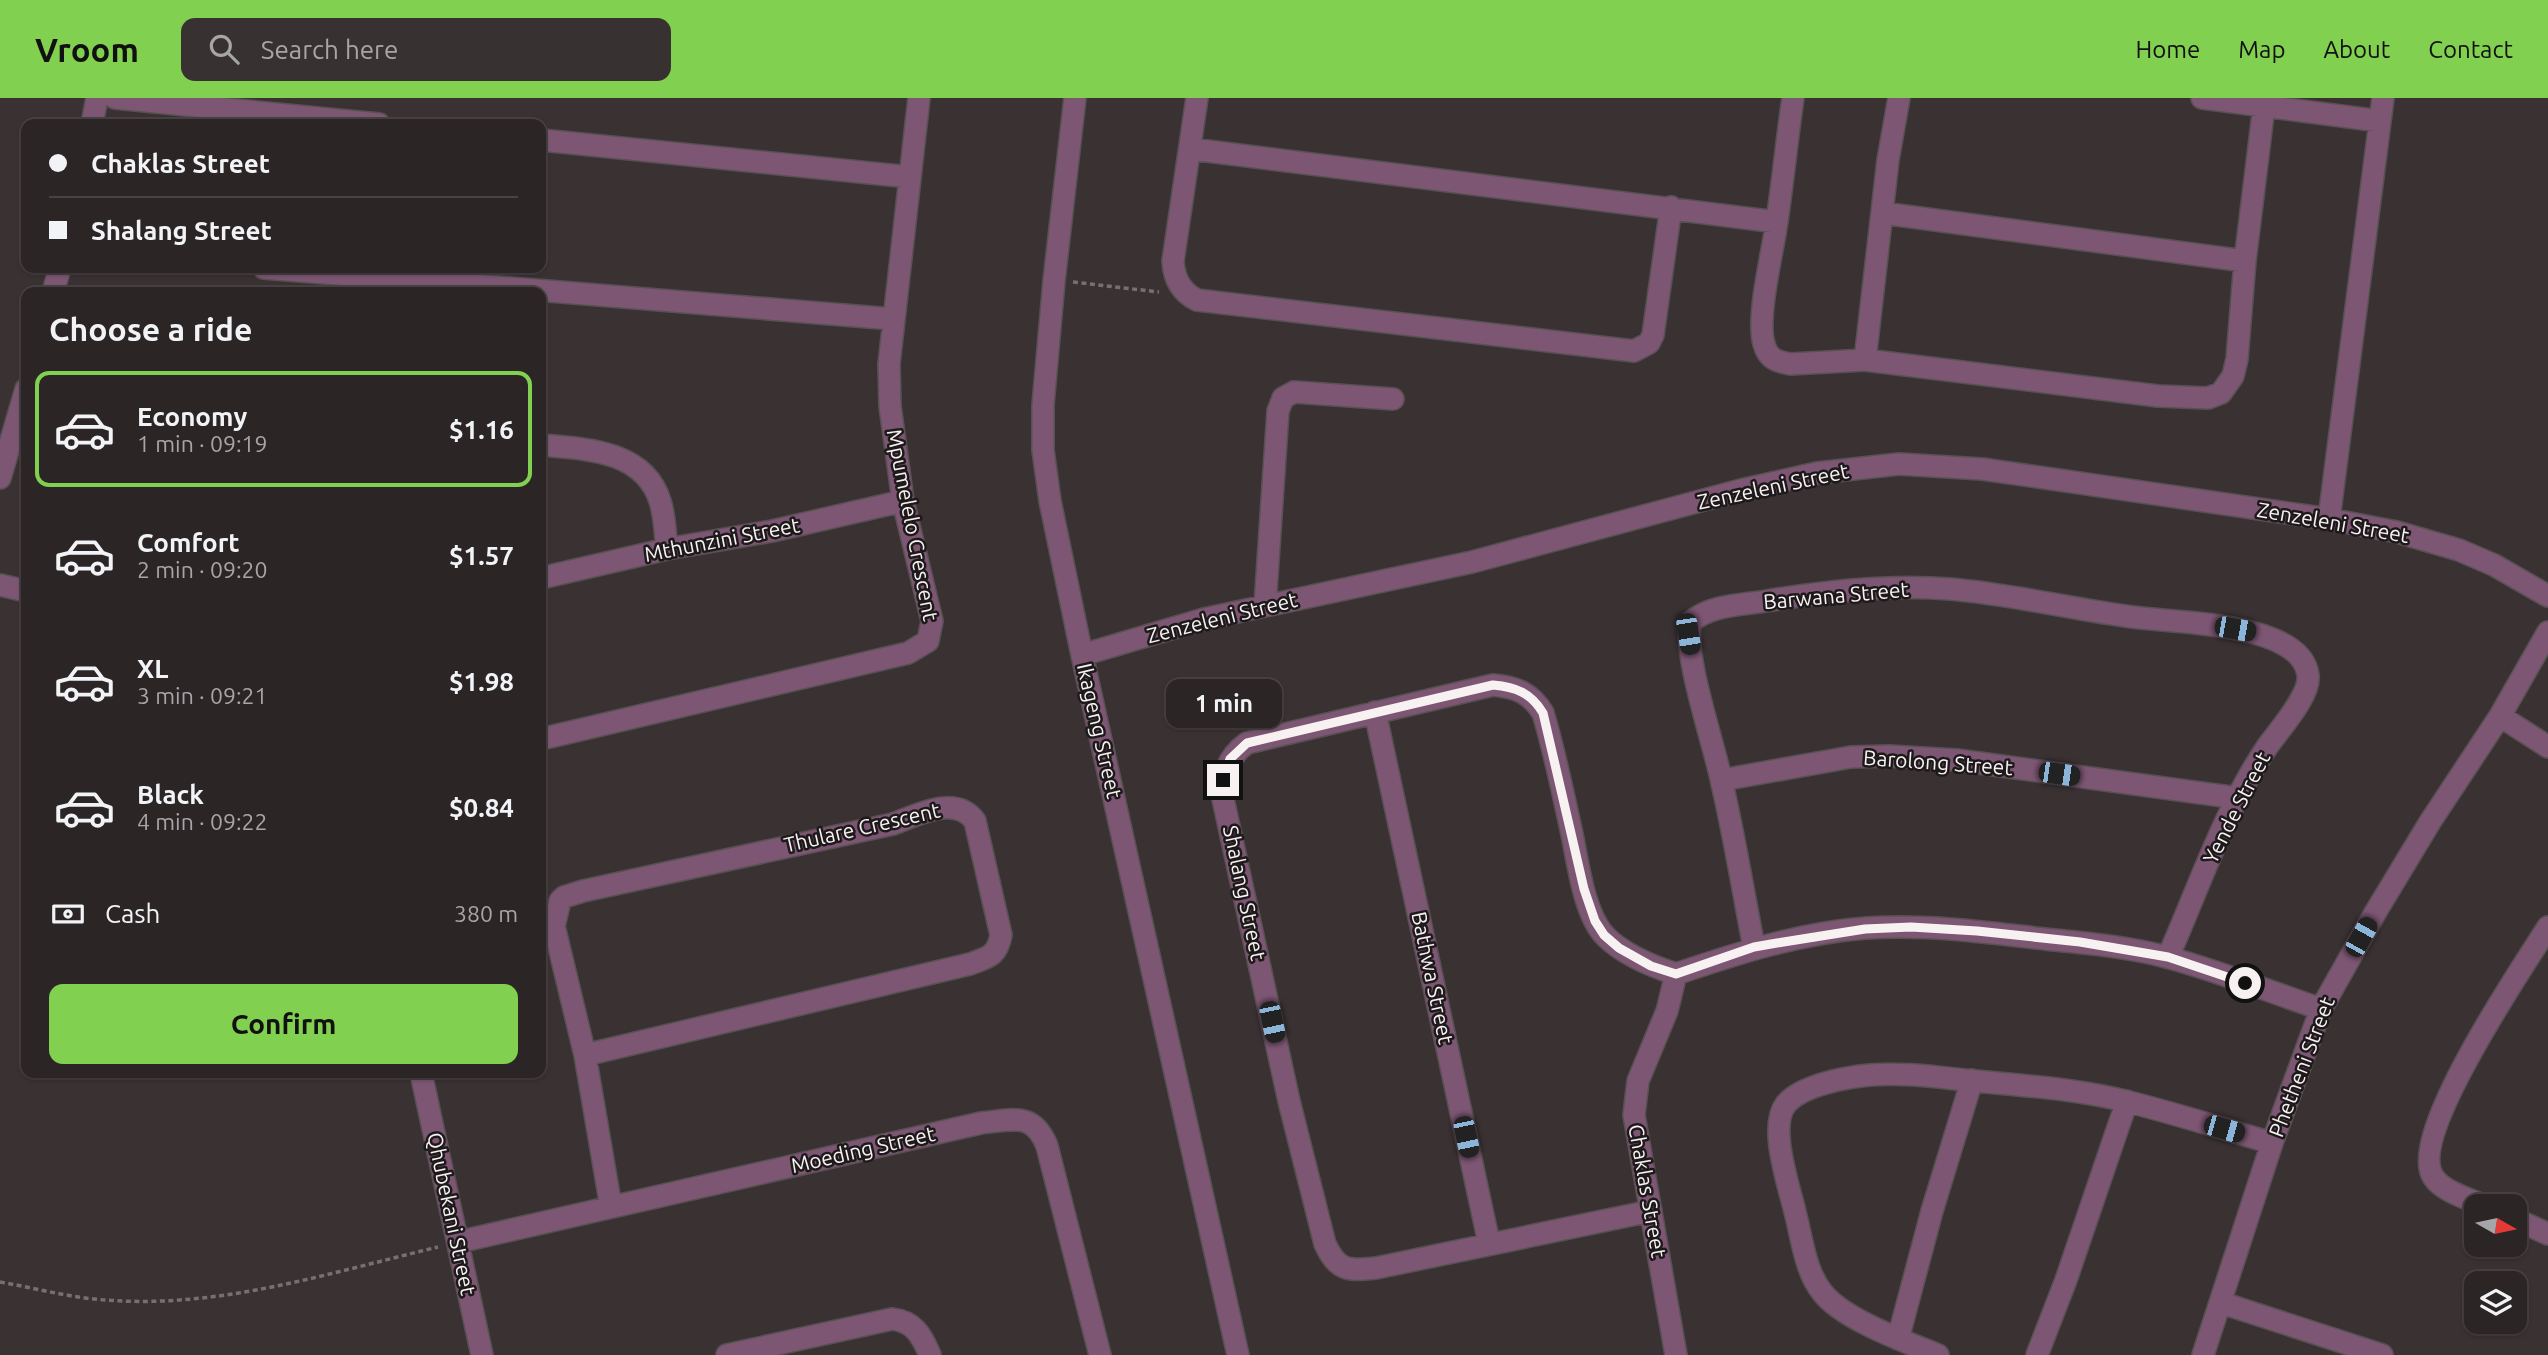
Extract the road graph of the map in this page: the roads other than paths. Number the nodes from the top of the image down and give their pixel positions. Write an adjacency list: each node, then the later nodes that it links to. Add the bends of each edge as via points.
1 (97, 98): 11 (street)
2 (115, 98): 12 (street)
3 (919, 98): 16 (street, Mpumelelo Crescent)
4 (1075, 98): 39 (street, Ikageng Street, via 1054,281 1043,450)
5 (1197, 98): 15 (street)
6 (1793, 98): 19 (street)
7 (1899, 98): 18 (street)
8 (2202, 98): 10 (street)
9 (2382, 98): 13 (street)
10 (2263, 106): 13 (street); 20 (street)
11 (93, 119)
12 (328, 119)
13 (2380, 121): 31 (street)
14 (546, 141): 16 (street)
15 (1191, 149): 17 (street); 17 (street, via 1173,261 1176,279 1189,296 1225,305 1634,351 1649,343 1653,335)
16 (910, 177): 24 (street, Mpumelelo Crescent)
17 (1671, 207): 19 (street)
18 (1882, 213): 20 (street); 25 (street)
19 (1777, 222): 25 (street, via 1762,319 1766,351 1779,363)
20 (2245, 261): 25 (street, via 2237,359 2221,393 2208,398 2158,396)
21 (326, 273): 22 (street)
22 (498, 287)
23 (546, 291): 24 (street)
24 (893, 319): 30 (street, Mpumelelo Crescent, via 890,406)
25 (1865, 360)
26 (1393, 399): 37 (street, via 1294,392 1283,398 1278,411)
27 (21, 408): 29 (street)
28 (546, 446): 32 (street, via 608,454 634,464 654,486 661,503)
29 (0, 478)
30 (903, 501): 32 (street, Mthunzini Street); 43 (street, Mpumelelo Crescent, via 932,621 925,645 908,653)
31 (2329, 519): 36 (street, Zenzeleni Street, via 2459,550); 37 (street, Zenzeleni Street, via 1982,469 1899,464 1817,473 1741,490 1472,562)
32 (667, 549): 33 (street, Mthunzini Street)
33 (546, 577)
34 (0, 585): 35 (street)
35 (21, 590)
36 (2548, 596)
37 (1265, 606): 39 (street, Zenzeleni Street)
38 (2548, 632): 42 (street, Phetheni Street)
39 (1082, 655): 72 (street, Ikageng Street)
40 (2304, 663): 45 (street, Barwana Street, via 2285,644 2250,632 1949,589 1878,587 1712,610 1691,622 1688,634); 46 (street, Yende Street, via 2308,675 2303,696)
41 (1375, 712): 50 (street, Shalang Street, via 1493,685 1511,687 1535,701 1551,740 1595,921 1619,948); 63 (street, Bathwa Street); 63 (street, Shalang Street, via 1247,743 1226,767 1223,799 1289,1101 1332,1260 1358,1270)
42 (2500, 716): 44 (street); 51 (street, Phetheni Street, via 2416,845)
43 (546, 738)
44 (2548, 747)
45 (1722, 780): 46 (street, Barolong Street, via 1851,757 1889,756 1957,760); 48 (street, Barwana Street)
46 (2238, 798): 49 (street, Yende Street)
47 (2548, 927): 57 (street, via 2488,1020 2437,1124 2428,1166 2434,1179)
48 (1754, 947): 49 (street, via 1824,934 1911,927 2080,942); 50 (street)
49 (2168, 957): 51 (street)
50 (1676, 974): 59 (street, Chaklas Street, via 1634,1100 1635,1131)
51 (2321, 1009): 56 (street, Phetheni Street)
52 (585, 1055): 52 (street, Thulare Crescent, via 554,926 564,897 950,807 964,810 975,821 1001,935 999,946 988,958); 58 (street, Thulare Crescent)
53 (422, 1078): 62 (street, Qhubekani Street)
54 (1972, 1080): 55 (street); 65 (street); 65 (street, via 1847,1078 1809,1089 1786,1104 1781,1115 1778,1132 1785,1172 1812,1275 1833,1305)
55 (2127, 1101): 56 (street); 74 (street)
56 (2272, 1143): 64 (street, Phetheni Street)
57 (2464, 1196)
58 (611, 1207): 62 (street, Moeding Street); 71 (street, Moeding Street, via 981,1123 1029,1121 1047,1146)
59 (1651, 1211): 63 (street, Shalang Street); 67 (street, Chaklas Street)
60 (2527, 1224): 61 (street)
61 (2548, 1234)
62 (458, 1242): 68 (street, Qhubekani Street)
63 (1489, 1243)
64 (2222, 1303): 66 (street); 75 (street, Phetheni Street)
65 (1898, 1339): 73 (street)
66 (2369, 1353)
67 (1673, 1354)
68 (482, 1355)
69 (727, 1355): 70 (street, via 891,1318 915,1327)
70 (930, 1355)
71 (1100, 1355)
72 (1238, 1355)
73 (1938, 1355)
74 (2037, 1355)
75 (2203, 1355)

